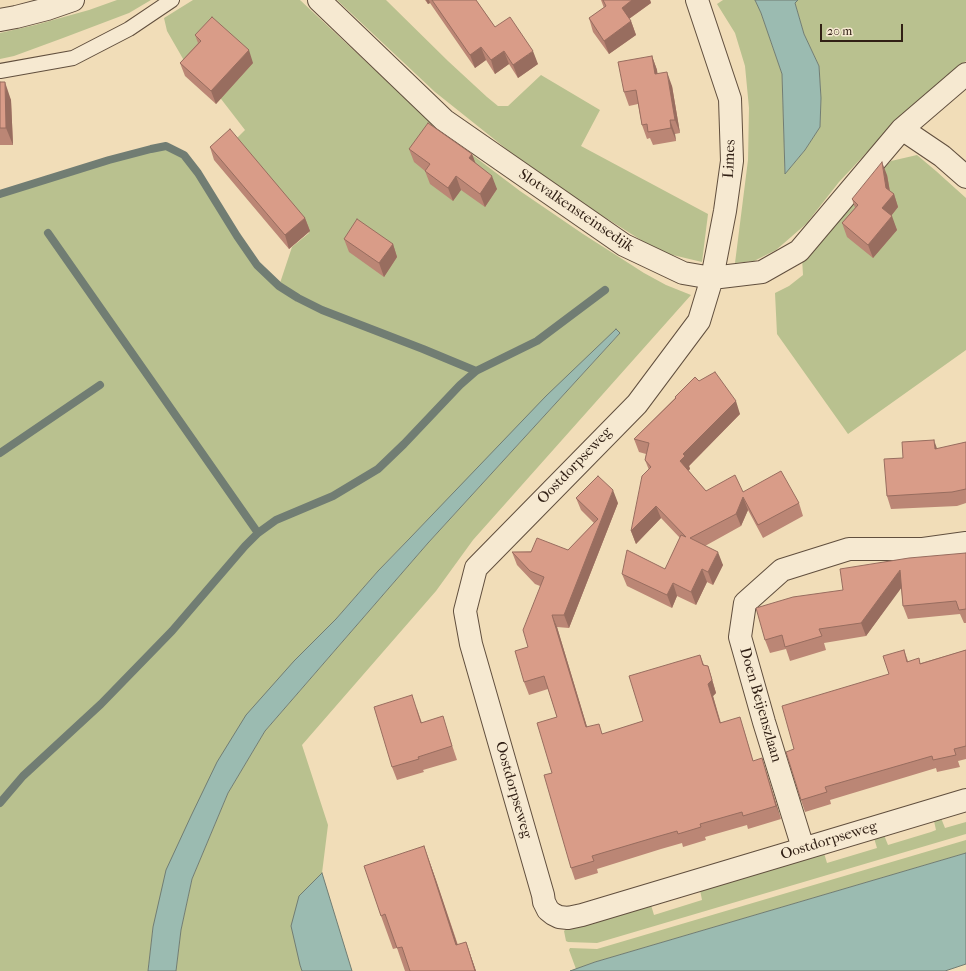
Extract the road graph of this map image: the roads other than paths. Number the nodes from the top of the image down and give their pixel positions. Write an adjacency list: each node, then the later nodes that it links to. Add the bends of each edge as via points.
1 (74, 0): 5 (street)
2 (172, 0): 6 (lane, via 129,29 73,58)
3 (319, 0): 10 (street, Slotvalkensteinsedijk, via 444,120 624,245 683,273)
4 (697, 0): 10 (street, Limes, via 730,99 732,161)
5 (0, 20)
6 (0, 71)
7 (966, 74): 8 (street, Slotvalkensteinsedijk)
8 (902, 129): 9 (street, via 942,156); 10 (street, Slotvalkensteinsedijk, via 799,251 762,272)
9 (966, 177)
10 (712, 278): 11 (street, Limes)
11 (699, 321): 14 (street, Oostdorpseweg, via 637,404 476,568 465,611 471,644 544,902 553,914 568,918 582,915)
12 (966, 543): 14 (street, Doen Beijenszlaan, via 923,549 849,549 782,570 745,603 740,637)
13 (966, 800): 14 (street, Oostdorpseweg)
14 (803, 848)

